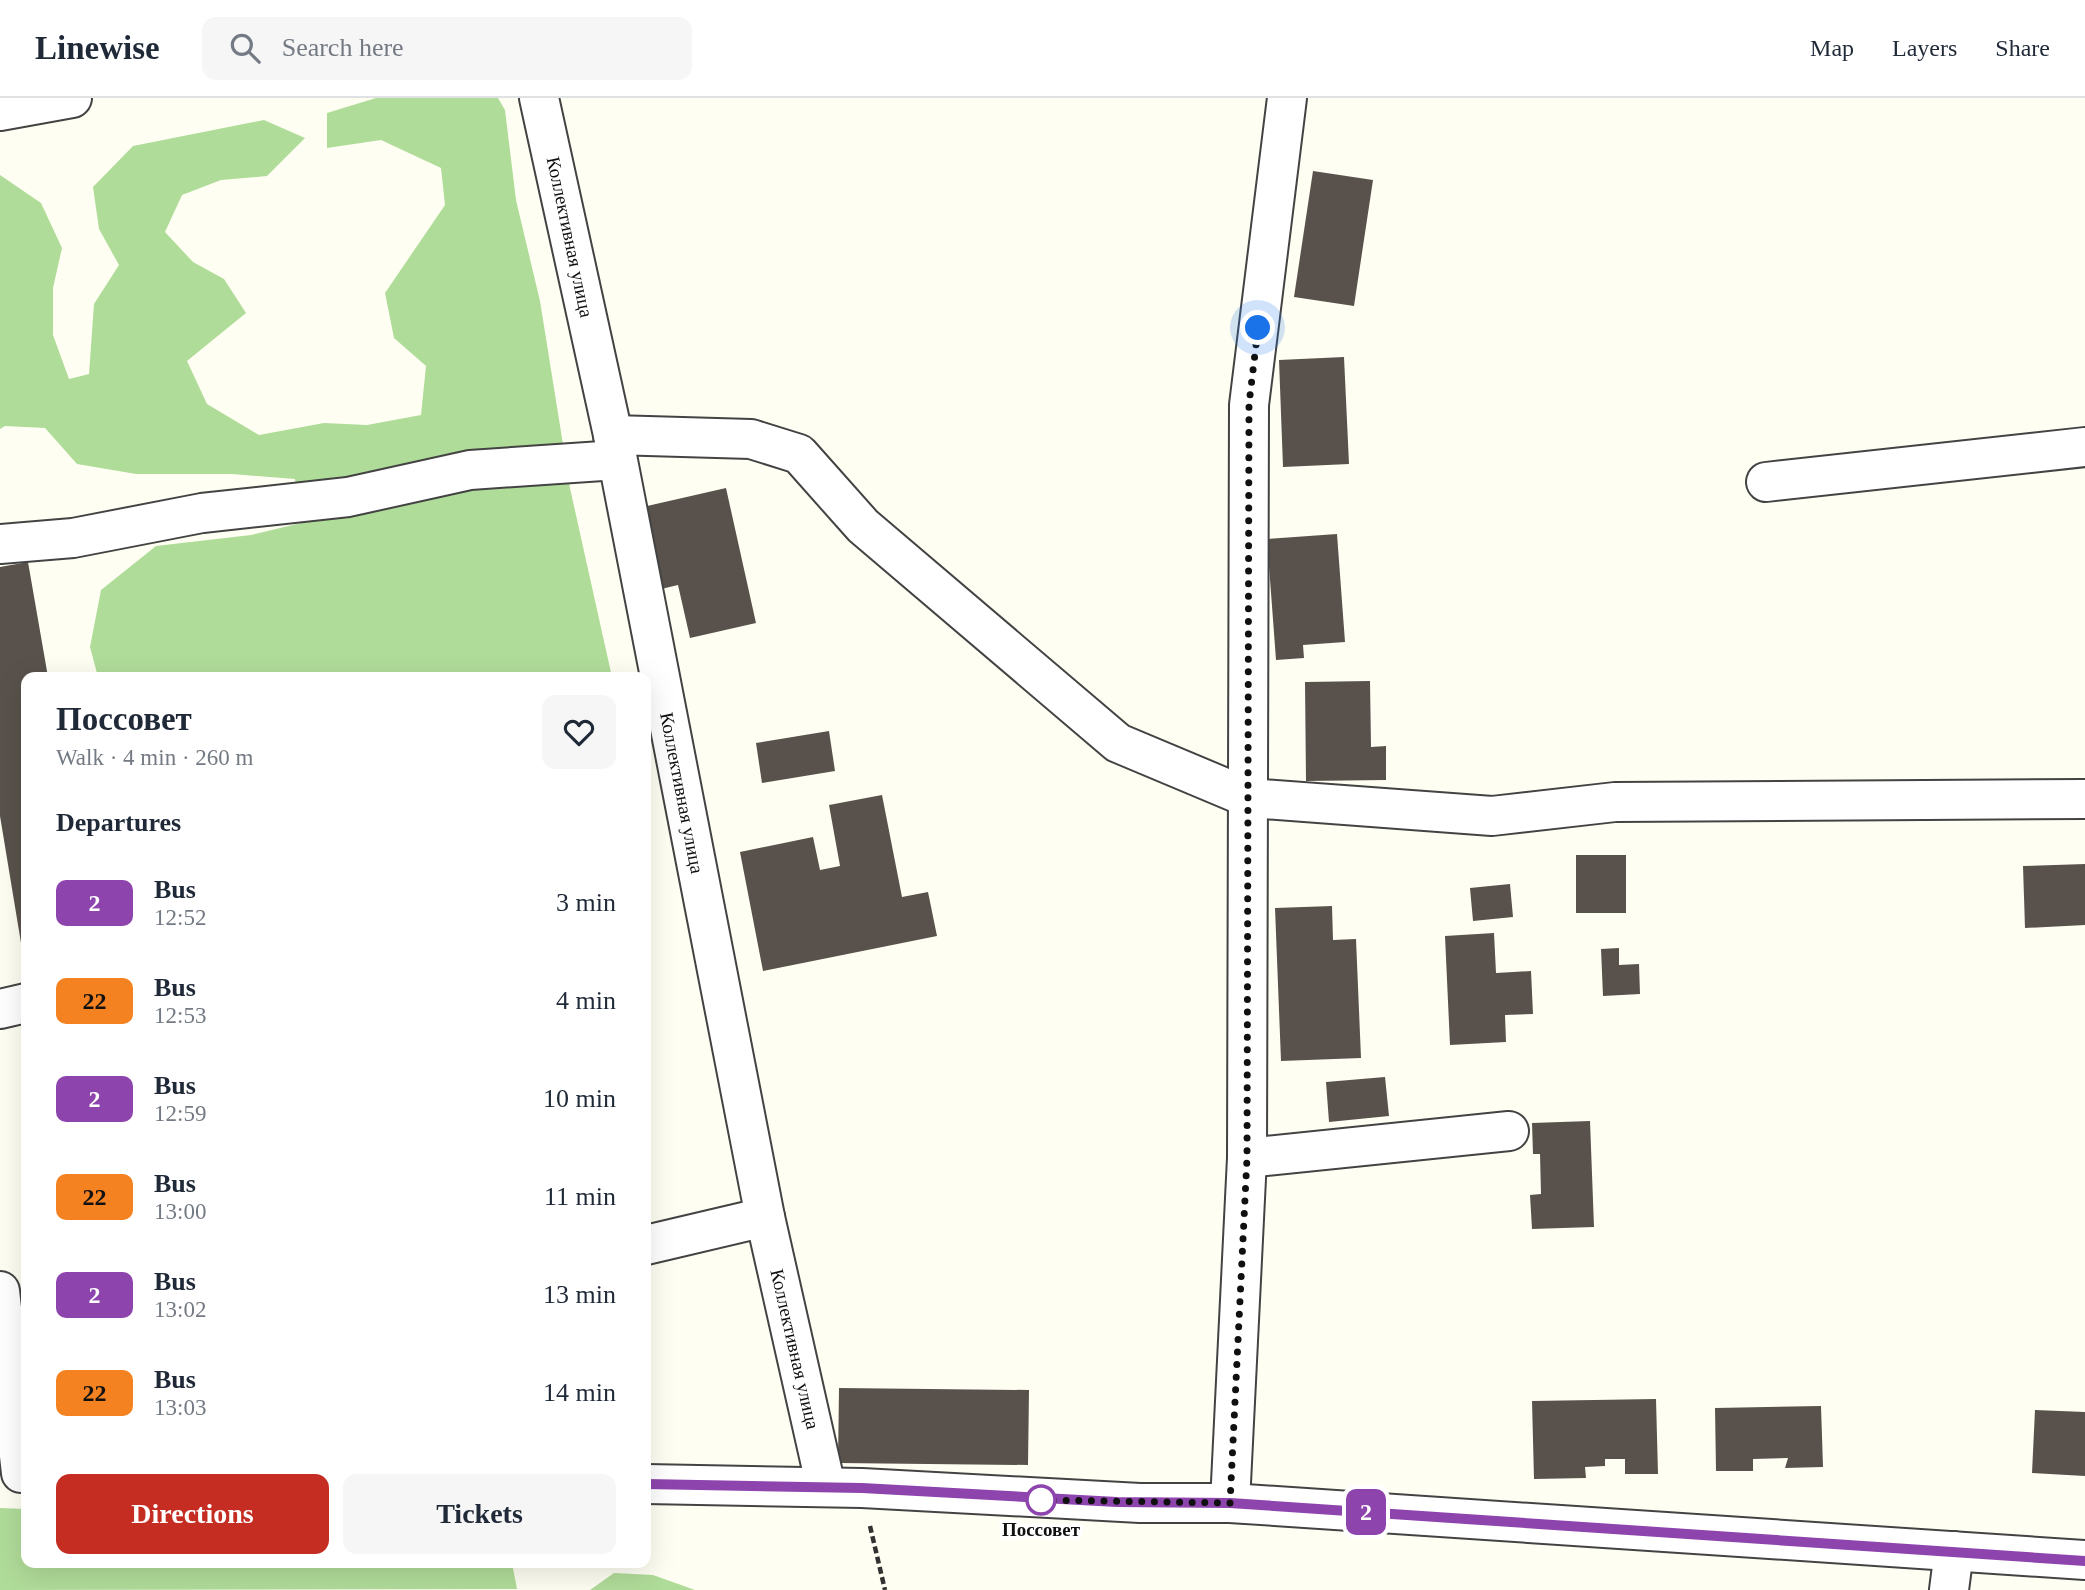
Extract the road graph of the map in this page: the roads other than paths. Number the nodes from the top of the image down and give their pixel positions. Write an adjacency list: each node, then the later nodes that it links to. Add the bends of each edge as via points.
1 (72, 98): 4 (street)
2 (539, 98): 5 (street, Коллективная улица)
3 (1287, 98): 9 (street, via 1249,404)
4 (0, 111)
5 (615, 447): 8 (street, via 470,470 348,497 202,513 73,538); 9 (street, via 751,439 799,454 863,526 1118,743); 15 (street, Коллективная улица)
6 (2085, 447): 7 (street)
7 (1766, 482)
8 (0, 544)
9 (1249, 798): 10 (street, via 1492,816 1615,802); 14 (street)
10 (2085, 799)
11 (21, 1004): 12 (street)
12 (0, 1009)
13 (1509, 1131): 14 (street)
14 (1247, 1158): 21 (street)
15 (765, 1217): 16 (street); 20 (street, Коллективная улица)
16 (651, 1244)
17 (0, 1291): 18 (street)
18 (16, 1473)
19 (651, 1484): 20 (street)
20 (844, 1488): 21 (street, via 1048,1500)
21 (1230, 1503): 22 (street)
22 (1954, 1551): 23 (street); 24 (street)
23 (2085, 1560)
24 (1949, 1590)

